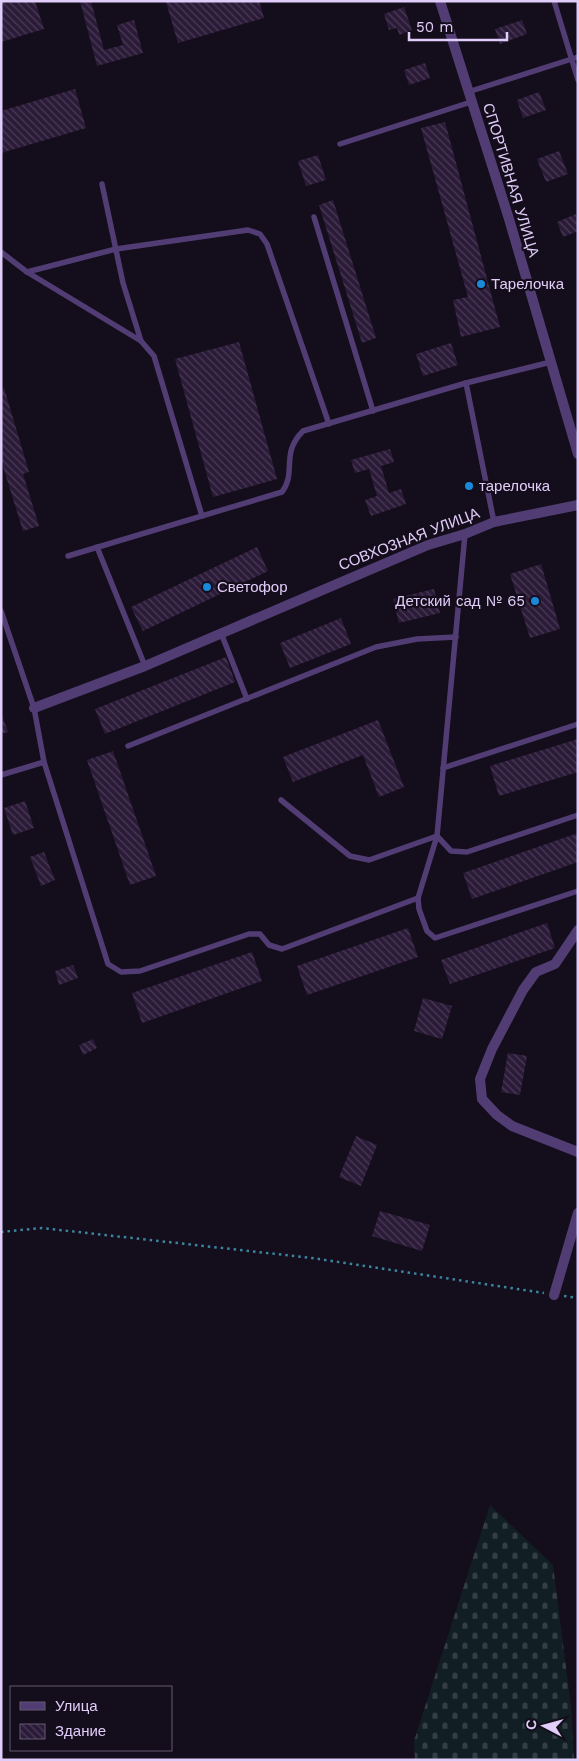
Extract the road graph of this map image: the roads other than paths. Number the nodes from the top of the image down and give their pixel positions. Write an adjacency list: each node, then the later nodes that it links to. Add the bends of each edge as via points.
1 (440, 1): 5 (street, СПОРТИВНАЯ УЛИЦА)
2 (554, 1): 3 (lane)
3 (574, 58): 4 (lane); 5 (lane)
4 (578, 80)
5 (469, 97): 6 (lane); 13 (street, СПОРТИВНАЯ УЛИЦА)
6 (340, 144)
7 (102, 184): 9 (lane)
8 (314, 217): 15 (lane)
9 (116, 249): 11 (lane); 12 (lane); 16 (lane, via 248,230 260,234 267,244)
10 (1, 252): 11 (lane)
11 (27, 272): 12 (lane)
12 (141, 342): 19 (lane, via 154,356)
13 (551, 362): 14 (lane); 17 (street, СПОРТИВНАЯ УЛИЦА)
14 (466, 383): 15 (lane); 20 (lane)
15 (373, 411): 16 (lane)
16 (328, 424): 19 (lane, via 303,431 293,441 288,460 289,483 282,492)
17 (578, 454)
18 (578, 505): 20 (street, СОВХОЗНАЯ УЛИЦА)
19 (202, 516): 22 (lane)
20 (494, 522): 21 (street, СОВХОЗНАЯ УЛИЦА)
21 (465, 534): 25 (street, СОВХОЗНАЯ УЛИЦА, via 428,545); 26 (lane)
22 (97, 547): 23 (lane); 27 (lane)
23 (68, 556)
24 (1, 611): 29 (lane)
25 (221, 633): 27 (street, СОВХОЗНАЯ УЛИЦА); 28 (lane)
26 (456, 637): 28 (lane, via 376,646); 33 (lane)
27 (145, 666): 29 (street, СОВХОЗНАЯ УЛИЦА)
28 (247, 699): 31 (lane)
29 (34, 708): 32 (lane)
30 (578, 724): 33 (lane)
31 (128, 746)
32 (44, 762): 34 (lane); 39 (lane, via 108,964 121,972 140,971 249,934 260,934 269,945 282,949)
33 (443, 768): 37 (lane)
34 (1, 774)
35 (281, 800): 37 (lane, via 350,856 369,860)
36 (578, 814): 37 (lane, via 467,852 451,851)
37 (437, 836): 39 (lane)
38 (578, 891): 39 (lane, via 435,938 427,931)
39 (418, 898)
40 (578, 930): 41 (street, via 555,964 536,972 523,990 480,1079 482,1099 497,1115 512,1126)
41 (578, 1152)
42 (578, 1212): 43 (street)
43 (554, 1295)

